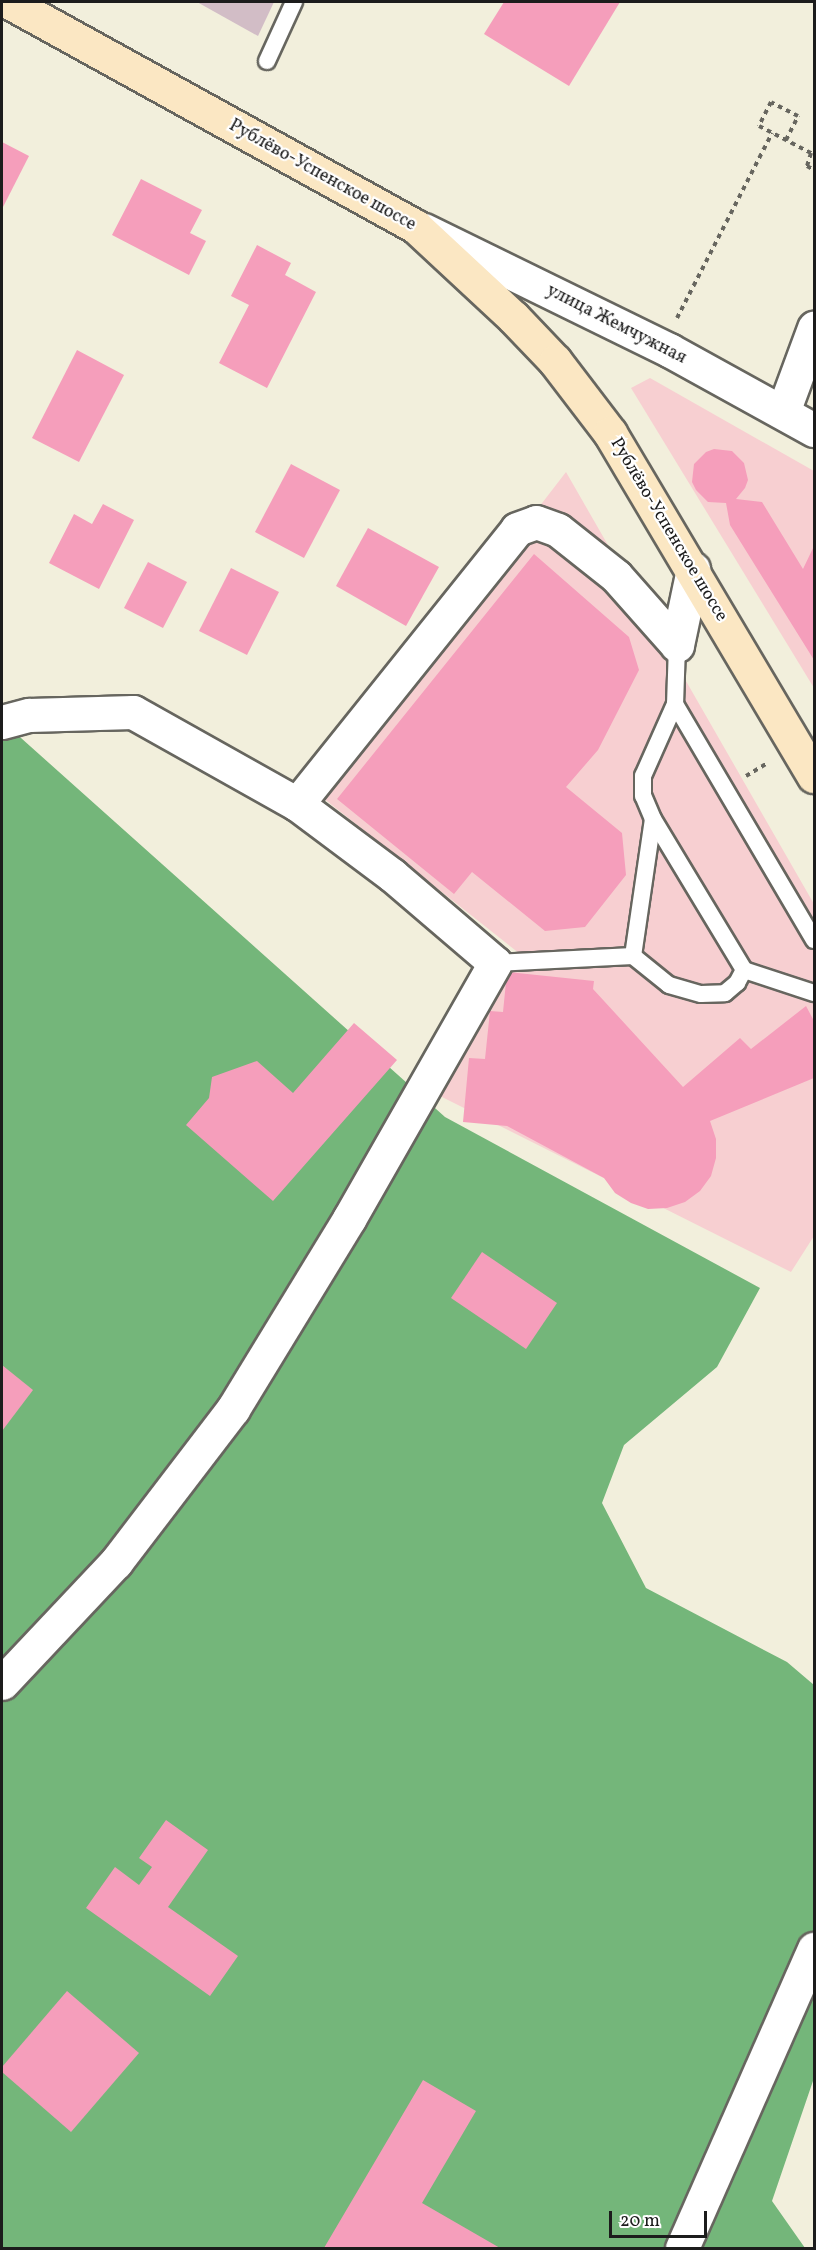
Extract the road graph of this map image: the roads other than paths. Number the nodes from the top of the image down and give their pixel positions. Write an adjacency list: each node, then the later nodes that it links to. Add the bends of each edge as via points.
1 (9, 2): 4 (main road, Рублёво-Успенское шоссе)
2 (294, 2): 3 (lane)
3 (267, 61)
4 (415, 226): 6 (street, улица Жемчужная, via 669,350); 8 (main road, Рублёво-Успенское шоссе, via 555,361 610,433)
5 (814, 328): 6 (street)
6 (783, 412): 7 (street, улица Жемчужная)
7 (814, 430)
8 (693, 569): 9 (street); 12 (main road, Рублёво-Успенское шоссе)
9 (677, 645): 10 (lane); 13 (street, via 616,576 558,530 536,522 517,529)
10 (675, 704): 14 (lane, via 643,776 643,796); 15 (lane)
11 (2, 722): 13 (street, via 29,715 133,712)
12 (814, 776)
13 (297, 804): 17 (street, via 392,875)
14 (653, 819): 16 (lane); 18 (lane)
15 (814, 940)
16 (633, 956): 17 (lane); 18 (lane, via 669,985 701,994 725,993)
17 (495, 963): 20 (street, via 349,1219 233,1409 116,1562)
18 (744, 970): 19 (lane)
19 (814, 993)
20 (2, 1683)
21 (814, 1949): 22 (street)
22 (682, 2248)

